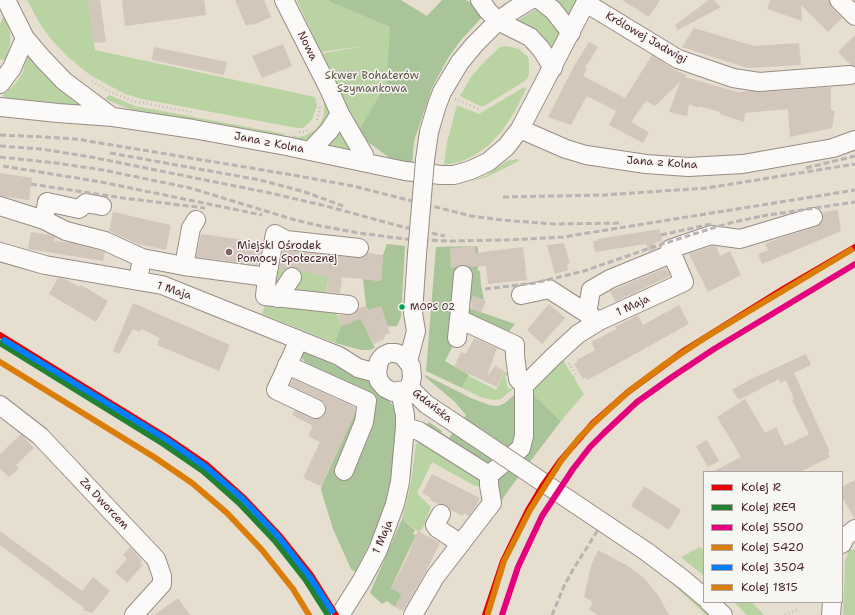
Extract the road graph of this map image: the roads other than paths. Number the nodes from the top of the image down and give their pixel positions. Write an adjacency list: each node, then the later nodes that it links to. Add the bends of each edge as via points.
1 (6, 0): 11 (street)
2 (284, 0): 16 (street, Nowa)
3 (480, 0): 9 (street)
4 (530, 0): 9 (street)
5 (540, 0): 10 (street, via 553,10)
6 (839, 0): 8 (street)
7 (587, 2): 10 (street, Jana z Kolna); 13 (street, Królowej Jadwigi, via 678,59 733,78 759,82)
8 (855, 16)
9 (498, 21): 12 (street, via 530,37); 43 (street, bridge, via 460,62 442,92 432,121 425,160 417,254 413,313 416,331)
10 (571, 33): 12 (street, Jana z Kolna)
11 (25, 38): 14 (street, via 12,68); 17 (street, via 64,82)
12 (553, 68): 18 (street, Jana z Kolna)
13 (850, 75)
14 (0, 84)
15 (0, 107): 17 (street, Jana z Kolna)
16 (340, 114): 20 (street, via 329,131); 21 (street, Nowa, via 364,155)
17 (113, 117): 20 (street, Jana z Kolna)
18 (520, 129): 19 (street, Jana z Kolna, via 586,155 688,167 743,164 833,148); 21 (street, Jana z Kolna, via 506,147 488,162 454,175 405,172)
19 (855, 140)
20 (310, 151): 21 (street, Jana z Kolna)
21 (363, 162)
22 (0, 206): 25 (street)
23 (102, 206): 25 (street, via 86,203 79,209 47,202)
24 (813, 217): 29 (street, via 740,239 711,235 670,249)
25 (44, 220): 30 (street, via 66,231 105,241)
26 (196, 220): 31 (street, via 191,228)
27 (359, 248): 33 (street, via 286,240 275,234)
28 (0, 252): 35 (street, 1 Maja, via 45,265)
29 (671, 254): 39 (street, via 590,290); 39 (street, 1 Maja, via 684,282)
30 (142, 258): 31 (street); 35 (street)
31 (184, 266): 33 (street)
32 (464, 275): 40 (street)
33 (267, 277): 37 (street, via 265,296)
34 (292, 277): 37 (street)
35 (138, 281): 42 (street, 1 Maja, via 162,285)
36 (521, 295): 39 (street, via 549,289)
37 (278, 298): 38 (street)
38 (349, 304)
39 (593, 318): 46 (street, 1 Maja)
40 (460, 319): 41 (street); 46 (street, via 516,341 518,379)
41 (457, 338)
42 (299, 340): 44 (street); 45 (street, 1 Maja, via 339,356 360,357)
43 (402, 357): 45 (street, via 389,353 383,356); 47 (street, via 411,366 412,377)
44 (287, 365): 50 (street, via 276,390); 52 (street, via 367,401 364,422)
45 (378, 367): 47 (street, via 379,381 385,388 394,392)
46 (524, 386): 53 (street, via 524,436 521,448)
47 (404, 389): 49 (street, Gdańska); 51 (street, 1 Maja)
48 (0, 404): 61 (street, Za Dworcem, via 40,436 156,559 162,584)
49 (426, 404): 51 (street); 58 (street, Gdańska, bridge, via 647,552)
50 (316, 409)
51 (405, 421): 53 (street); 62 (street, 1 Maja, via 400,482 395,504 378,550)
52 (344, 470)
53 (489, 475): 57 (street, via 488,485 492,503)
54 (441, 514): 57 (street, via 435,525 437,528)
55 (855, 529): 56 (street)
56 (843, 542)
57 (461, 544): 63 (street, via 435,577)
58 (703, 596)
59 (710, 603): 64 (street)
60 (832, 603): 65 (street)
61 (134, 615)
62 (340, 615)
63 (413, 615)
64 (723, 615)
65 (831, 615)

